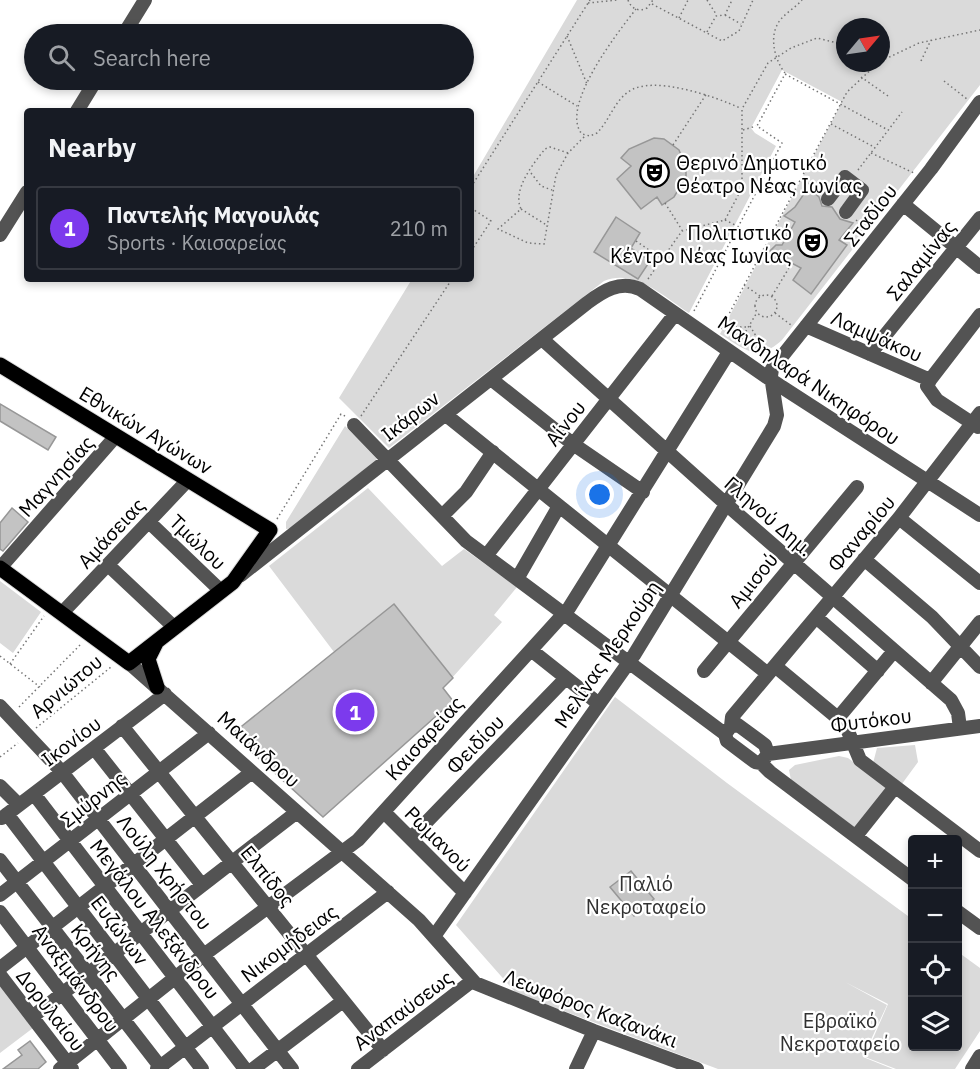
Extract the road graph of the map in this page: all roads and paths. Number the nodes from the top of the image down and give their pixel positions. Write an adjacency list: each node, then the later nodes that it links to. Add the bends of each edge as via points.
1 (145, 0): 17 (street)
2 (590, 0): 11 (path)
3 (617, 0): 11 (path)
4 (628, 0): 13 (path)
5 (653, 0): 12 (path)
6 (688, 0): 16 (path)
7 (707, 0): 15 (path)
8 (732, 0): 14 (path)
9 (753, 0): 18 (path)
10 (802, 0): 24 (path, via 775,28)
11 (588, 3): 21 (path)
12 (652, 4): 13 (path, via 644,10); 16 (path)
13 (636, 9): 32 (path)
14 (725, 15): 15 (path); 18 (path)
15 (716, 16): 20 (path)
16 (678, 19): 20 (path)
17 (130, 24)
18 (742, 25): 20 (path, via 727,40 719,41)
19 (980, 30): 22 (path)
20 (706, 34)
21 (567, 35): 30 (path); 32 (path)
22 (931, 40): 25 (path); 26 (path)
23 (836, 43): 24 (path, via 817,38)
24 (776, 55): 28 (path); 40 (path)
25 (890, 55)
26 (921, 61)
27 (866, 72): 29 (path)
28 (785, 74): 36 (path); 43 (path)
29 (860, 77): 35 (path); 36 (path)
30 (537, 81): 38 (path); 54 (path)
31 (944, 81): 37 (path)
32 (587, 85): 38 (path)
33 (90, 90): 39 (street)
34 (707, 93): 40 (path); 46 (path, via 634,89 622,97 599,131); 47 (path)
35 (888, 96)
36 (840, 103): 42 (path); 45 (path)
37 (978, 104): 59 (street, Σταδίου)
38 (577, 106): 46 (path, via 576,123)
39 (79, 108)
40 (742, 109): 44 (path)
41 (902, 112): 45 (path)
42 (829, 124): 48 (path); 77 (path)
43 (757, 126): 44 (path); 66 (path, via 783,142)
44 (743, 130): 64 (path, via 742,188)
45 (888, 130): 48 (path)
46 (585, 136): 49 (path)
47 (673, 145)
48 (875, 148): 50 (path)
49 (568, 153): 51 (path, via 544,149); 55 (path)
50 (871, 153): 52 (path); 53 (path)
51 (531, 173): 55 (path, via 541,186); 60 (path, via 518,194)
52 (914, 173)
53 (850, 181): 57 (street, via 845,177); 62 (street, via 862,190)
54 (474, 182)
55 (552, 190): 65 (path)
56 (24, 197): 68 (street)
57 (828, 199)
58 (665, 203): 67 (path)
59 (903, 204): 71 (street); 88 (street, Σταδίου)
60 (521, 209): 65 (path); 65 (path, via 498,229 528,243 544,244)
61 (474, 210): 70 (path, via 491,221)
62 (846, 212)
63 (980, 218): 71 (street, Σαλαμίνας)
64 (725, 220): 66 (path); 67 (path)
65 (548, 226)
66 (738, 227): 85 (path)
67 (682, 231): 72 (path)
68 (0, 235)
69 (636, 241): 72 (path)
70 (474, 246)
71 (956, 248): 74 (street); 95 (street, Σαλαμίνας)
72 (662, 259): 76 (path)
73 (792, 263): 80 (path)
74 (980, 267)
75 (450, 282): 104 (path)
76 (645, 284)
77 (744, 285): 79 (path); 87 (path)
78 (616, 287): 83 (street, Μανδηλαρά Νικηφόρου, via 640,289); 90 (street, Ικάρων, via 600,293)
79 (761, 296): 80 (path); 81 (path, via 755,304)
80 (772, 297): 82 (path, via 777,304)
81 (757, 313): 82 (path, via 764,318); 86 (path)
82 (775, 313): 88 (path)
83 (675, 314): 91 (street, Μανδηλαρά Νικηφόρου); 100 (street, Αίνου)
84 (980, 315): 99 (street)
85 (691, 317)
86 (749, 326): 87 (path); 91 (path); 94 (path)
87 (722, 327): 89 (path)
88 (800, 327): 95 (street, Λαμψάκου); 98 (street, Σταδίου, via 772,369)
89 (718, 334)
90 (542, 339): 97 (street, Ικάρων); 100 (street, Γληνού Δημ.)
91 (733, 349): 98 (street, Μανδηλαρά Νικηφόρου); 108 (street, Καισαρείας)
92 (774, 350): 94 (path)
93 (752, 354): 94 (path)
94 (766, 354)
95 (870, 354): 99 (street, Λαμψάκου)
96 (0, 365): 105 (main road, Εθνικών Αγώνων)
97 (491, 379): 102 (street, Ικάρων); 106 (street)
98 (771, 380): 111 (street, Μανδηλαρά Νικηφόρου); 115 (street, Μελίνας Μερκούρη, via 776,421)
99 (930, 380): 103 (street, Λαμψάκου, via 927,386 932,396)
100 (609, 399): 106 (street, Αίνου); 108 (street, Γληνού Δημ.)
101 (341, 414): 121 (path)
102 (446, 415): 107 (street); 109 (street, Ικάρων)
103 (977, 421): 111 (street, Φαναρίου)
104 (354, 426): 109 (street)
105 (116, 436): 110 (main road, Εθνικών Αγώνων); 127 (street, Μαγνησίας)
106 (573, 444): 113 (street, Αίνου); 114 (street)
107 (493, 452): 113 (street); 118 (street, via 466,492)
108 (668, 453): 114 (street, Καισαρείας); 115 (street, Γληνού Δημ.)
109 (388, 460): 118 (street); 130 (street, Ικάρων)
110 (188, 480): 120 (street, Αμάσειας); 121 (main road, Εθνικών Αγώνων)
111 (927, 482): 117 (street, Μανδηλαρά Νικηφόρου); 119 (street, Φαναρίου)
112 (857, 487): 125 (street, Αμισού)
113 (538, 489): 116 (street); 123 (street, Αίνου)
114 (644, 492): 122 (street, Καισαρείας)
115 (726, 504): 125 (street, Γληνού Δημ.); 131 (street, Μελίνας Μερκούρη)
116 (559, 506): 122 (street); 128 (street)
117 (980, 515)
118 (442, 516): 123 (street)
119 (899, 518): 124 (street, Φαναρίου); 129 (street)
120 (149, 522): 126 (street, Αμάσειας); 130 (street, Τμώλου)
121 (270, 530): 130 (main road, Ικάρων)
122 (609, 546): 131 (street); 134 (street, Καισαρείας)
123 (486, 556): 128 (street)
124 (864, 559): 132 (street, Φαναρίου); 141 (street)
125 (792, 562): 132 (street, Γληνού Δημ.); 140 (street, Αμισού)
126 (108, 565): 133 (street, Αμάσειας); 137 (street)
127 (0, 568): 133 (main road, Μαιάνδρου)
128 (517, 579): 134 (street)
129 (980, 583)
130 (227, 586): 137 (main road, Ικάρων)
131 (670, 594): 140 (street); 146 (street, Μελίνας Μερκούρη)
132 (832, 598): 135 (street, Φαναρίου); 143 (street, Γληνού Δημ.)
133 (57, 610): 138 (main road, Μαιάνδρου); 147 (path)
134 (564, 614): 142 (street, Καισαρείας); 146 (street)
135 (816, 617): 149 (street, Φαναρίου); 151 (street)
136 (980, 622): 141 (street)
137 (174, 627): 139 (main road, Ικάρων)
138 (91, 634): 145 (main road, Μαιάνδρου); 154 (path)
139 (158, 640): 145 (main road, Ικάρων); 155 (main road, via 151,649 148,668)
140 (728, 643): 149 (street); 150 (street, Αμισού)
141 (962, 645): 148 (street); 153 (street)
142 (531, 650): 152 (street); 179 (street, Καισαρείας)
143 (894, 651): 151 (street); 153 (street, Γληνού Δημ.)
144 (0, 656): 147 (path)
145 (125, 660): 155 (street, Μαιάνδρου); 165 (path, Αρνιώτου)
146 (628, 663): 156 (street, Μελίνας Μερκούρη); 163 (street)
147 (10, 664): 154 (path)
148 (980, 667)
149 (772, 670): 159 (street); 163 (street, Φαναρίου, via 732,717)
150 (704, 671)
151 (878, 671): 159 (street)
152 (566, 678): 156 (street); 184 (street, Φειδίου)
153 (931, 683): 162 (street, Γληνού Δημ., via 955,706)
154 (41, 687): 158 (path)
155 (161, 691): 160 (street, Ικονίου); 164 (street, Μαιάνδρου)
156 (599, 704): 198 (street, Μελίνας Μερκούρη)
157 (0, 706): 158 (street, Λούλη Χρήστου)
158 (10, 716): 165 (street, Λούλη Χρήστου)
159 (838, 718): 166 (street)
160 (122, 726): 167 (street, Ικονίου); 171 (street, Ελπίδος)
161 (980, 726): 162 (street, Φυτόκου)
162 (960, 729): 166 (street, Φυτόκου)
163 (728, 730): 169 (street, via 727,741 755,762); 169 (street, via 738,725 765,745)
164 (209, 733): 171 (street, Σμύρνης); 172 (street, Μαιάνδρου)
165 (28, 735): 168 (path, Αρνιώτου); 170 (street, Λούλη Χρήστου)
166 (853, 741): 169 (street, Φυτόκου); 174 (street, via 857,757)
167 (94, 748): 170 (street, Ικονίου); 176 (street)
168 (0, 757)
169 (764, 758): 183 (street, via 770,772)
170 (62, 772): 175 (street, Ικονίου); 182 (street, Λούλη Χρήστου)
171 (160, 772): 176 (street, Σμύρνης); 181 (street, Ελπίδος)
172 (252, 772): 178 (street, Μαιάνδρου); 181 (street)
173 (0, 786): 177 (street)
174 (895, 787): 183 (street); 187 (street)
175 (34, 794): 177 (street, Ικονίου); 186 (street, Μεγάλου Αλεξάνδρου)
176 (130, 795): 182 (street, Σμύρνης); 185 (street)
177 (19, 805): 180 (street, Ικονίου)
178 (297, 812): 188 (street, Μαιάνδρου); 191 (street)
179 (384, 812): 184 (street, Ρωμανού); 188 (street, Καισαρείας)
180 (3, 817): 190 (street, Ευζώνων)
181 (196, 817): 185 (street); 191 (street, Ελπίδος)
182 (99, 819): 186 (street, Σμύρνης); 192 (street, Λούλη Χρήστου)
183 (856, 836): 193 (street)
184 (411, 837): 198 (street, Ρωμανού)
185 (166, 840): 192 (street); 195 (street)
186 (70, 841): 190 (street, Σμύρνης); 196 (street, Μεγάλου Αλεξάνδρου)
187 (980, 851)
188 (343, 852): 197 (street, Μαιάνδρου); 201 (street, Καισαρείας)
189 (0, 860): 194 (street, Κρήνης)
190 (44, 862): 194 (street, Σμύρνης); 200 (street, Ευζώνων)
191 (231, 862): 195 (street); 201 (street, Ελπίδος)
192 (134, 864): 196 (street); 202 (street, Λούλη Χρήστου)
193 (908, 876)
194 (17, 882): 199 (street, Σμύρνης); 205 (street, Κρήνης)
195 (202, 885): 202 (street)
196 (104, 886): 200 (street); 207 (street, Μεγάλου Αλεξάνδρου)
197 (388, 892): 208 (street, Μαιάνδρου); 212 (street, Νικομήδειας)
198 (465, 893): 208 (street, Μελίνας Μερκούρη)
199 (0, 895)
200 (78, 907): 205 (street); 210 (street, Ευζώνων)
201 (268, 908): 211 (street, Καισαρείας); 212 (street, Ελπίδος)
202 (170, 910): 207 (street); 211 (street, Λούλη Χρήστου)
203 (0, 912): 209 (street, Αναξιμάνδρου)
204 (962, 915): 206 (street)
205 (52, 927): 209 (street); 214 (street, Κρήνης)
206 (980, 928)
207 (141, 933): 210 (street); 216 (street, Μεγάλου Αλεξάνδρου)
208 (435, 935): 217 (street, Μαιάνδρου)
209 (27, 947): 213 (street); 218 (street, Αναξιμάνδρου)
210 (113, 954): 214 (street); 219 (street, Ευζώνων)
211 (205, 954): 216 (street, Καισαρείας); 221 (street, Λούλη Χρήστου)
212 (306, 954): 220 (street, Ελπίδος); 221 (street, Νικομήδειας)
213 (0, 968)
214 (88, 974): 218 (street); 223 (street, Κρήνης)
215 (0, 975): 222 (street, Δορυλαίου)
216 (175, 977): 219 (street, Καισαρείας); 224 (street, Μεγάλου Αλεξάνδρου)
217 (472, 981): 225 (street, Λεωφόρος Καζανάκι); 228 (street, Αναπαύσεως)
218 (62, 993): 222 (street); 226 (street, Αναξιμάνδρου)
219 (148, 999): 223 (street, Καισαρείας); 227 (street, Ευζώνων)
220 (343, 1001): 228 (street, Ελπίδος); 229 (street)
221 (242, 1003): 224 (street, Νικομήδειας); 229 (street, Λούλη Χρήστου)
222 (32, 1017): 232 (street, Δορυλαίου)
223 (123, 1019): 226 (street, Καισαρείας); 234 (street, Κρήνης)
224 (213, 1026): 227 (street, Νικομήδειας); 237 (street, Μεγάλου Αλεξάνδρου)
225 (594, 1031): 231 (street, Λεωφόρος Καζανάκι); 240 (street)
226 (98, 1040): 232 (street, Καισαρείας); 235 (street, Αναξιμάνδρου)
227 (185, 1047): 234 (street, Νικομήδειας); 236 (street, Ευζώνων)
228 (383, 1050): 233 (street, Αναπαύσεως)
229 (278, 1051): 238 (street); 239 (street, Λούλη Χρήστου)
230 (980, 1056): 242 (street)
231 (678, 1066): 241 (street, Λεωφόρος Καζανάκι)
232 (67, 1067)
233 (362, 1067)
234 (160, 1068)
235 (120, 1069)
236 (202, 1069)
237 (245, 1069)
238 (253, 1069)
239 (292, 1069)
240 (576, 1069)
241 (697, 1069)
242 (972, 1069)

